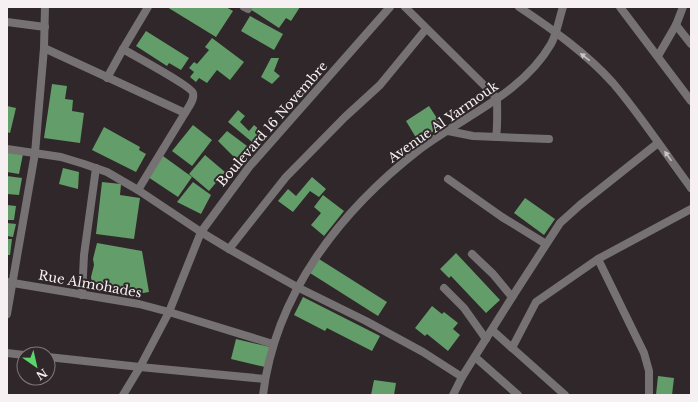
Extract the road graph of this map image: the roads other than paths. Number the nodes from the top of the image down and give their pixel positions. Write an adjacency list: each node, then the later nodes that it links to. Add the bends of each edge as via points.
1 (45, 7): 11 (street)
2 (148, 7): 16 (street)
3 (390, 7): 33 (street, Boulevard 16 Novembre, via 248,167)
4 (405, 7): 12 (street)
5 (519, 7): 13 (street)
6 (563, 7): 13 (street, Avenue Al Yarmouk)
7 (683, 7): 10 (street)
8 (623, 9): 17 (street)
9 (7, 22): 11 (street)
10 (676, 25): 14 (street); 17 (street)
11 (45, 27): 15 (street)
12 (426, 29): 19 (street); 35 (street, via 380,85 286,177)
13 (555, 33): 19 (street, Avenue Al Yarmouk, via 552,43 540,60); 25 (street, one-way to 13, via 612,83 591,61)
14 (691, 44)
15 (44, 48): 18 (street); 27 (street)
16 (123, 49): 18 (street); 21 (street, via 192,91 193,99)
17 (658, 56): 20 (street)
18 (107, 78): 21 (street)
19 (497, 98): 22 (street, Avenue Al Yarmouk); 23 (street)
20 (691, 101)
21 (185, 113): 31 (street)
22 (448, 131): 23 (street, via 473,136); 39 (street, Avenue Al Yarmouk, via 420,149 387,176 354,208 330,236)
23 (496, 136): 24 (street)
24 (549, 139)
25 (658, 143): 30 (street, one-way to 25); 34 (street, via 560,223)
26 (7, 149): 27 (street)
27 (35, 153): 28 (street, via 61,157); 38 (street)
28 (96, 168): 31 (street); 41 (street, via 84,255)
29 (448, 179): 34 (street)
30 (691, 188)
31 (138, 190): 33 (street)
32 (691, 209): 37 (street)
33 (201, 232): 35 (street); 43 (street, Boulevard 16 Novembre)
34 (546, 244): 42 (street)
35 (229, 249): 39 (street)
36 (472, 254): 42 (street)
37 (598, 259): 48 (street, via 536,302); 59 (street, via 644,353 649,371)
38 (10, 283): 41 (street, Rue Almohades); 44 (street)
39 (297, 287): 47 (street, Avenue Al Yarmouk); 52 (street, via 366,321)
40 (444, 288): 46 (street, via 464,308)
41 (82, 295): 43 (street, Rue Almohades, via 139,304)
42 (512, 297): 45 (street)
43 (169, 312): 47 (street, Rue Almohades); 51 (street, Boulevard 16 Novembre)
44 (7, 314)
45 (492, 330): 46 (street); 48 (street)
46 (486, 339): 49 (street)
47 (273, 344): 53 (street, Avenue Al Yarmouk)
48 (512, 348): 58 (street)
49 (475, 356): 52 (street); 57 (street)
50 (56, 358): 51 (street)
51 (140, 367): 53 (street); 54 (street, Boulevard 16 Novembre)
52 (462, 377): 56 (street)
53 (265, 379): 55 (street, Avenue Al Yarmouk)
54 (123, 395)
55 (263, 395)
56 (452, 395)
57 (518, 395)
58 (565, 395)
59 (649, 395)

